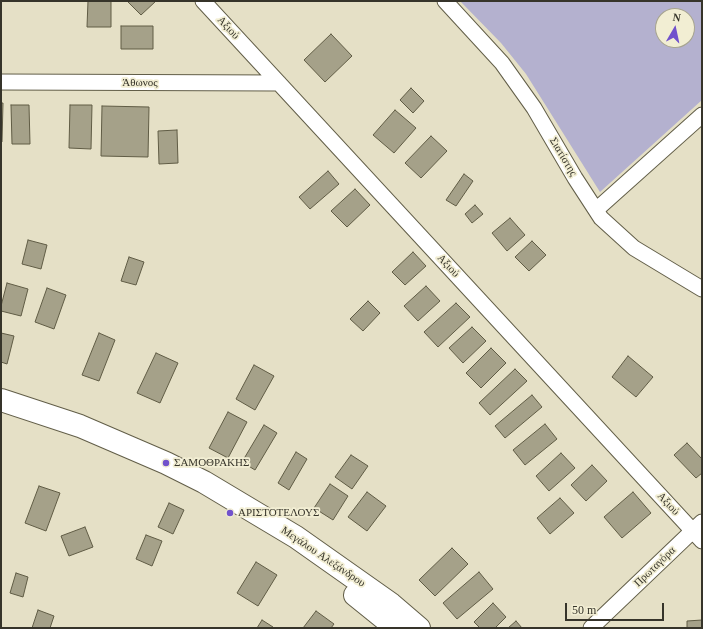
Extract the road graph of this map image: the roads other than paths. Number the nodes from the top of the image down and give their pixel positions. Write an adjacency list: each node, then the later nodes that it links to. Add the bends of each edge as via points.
1 (203, 1): 4 (street, Αξιού)
2 (445, 1): 6 (street, Σιατίστης, via 502,63 534,108)
3 (1, 82): 4 (street, Άθωνος)
4 (279, 83): 10 (street, Αξιού)
5 (702, 114): 6 (street)
6 (596, 210): 7 (street, Σιατίστης, via 601,218 634,248)
7 (702, 289)
8 (1, 400): 12 (street, Μεγάλου Αλεξάνδρου, via 80,426 204,482 296,537 391,604)
9 (1, 416): 11 (street, Μεγάλου Αλεξάνδρου, via 28,422 76,439 198,495 319,569)
10 (699, 531): 13 (street, Πρωταγόρα)
11 (396, 628)
12 (419, 628)
13 (591, 628)

